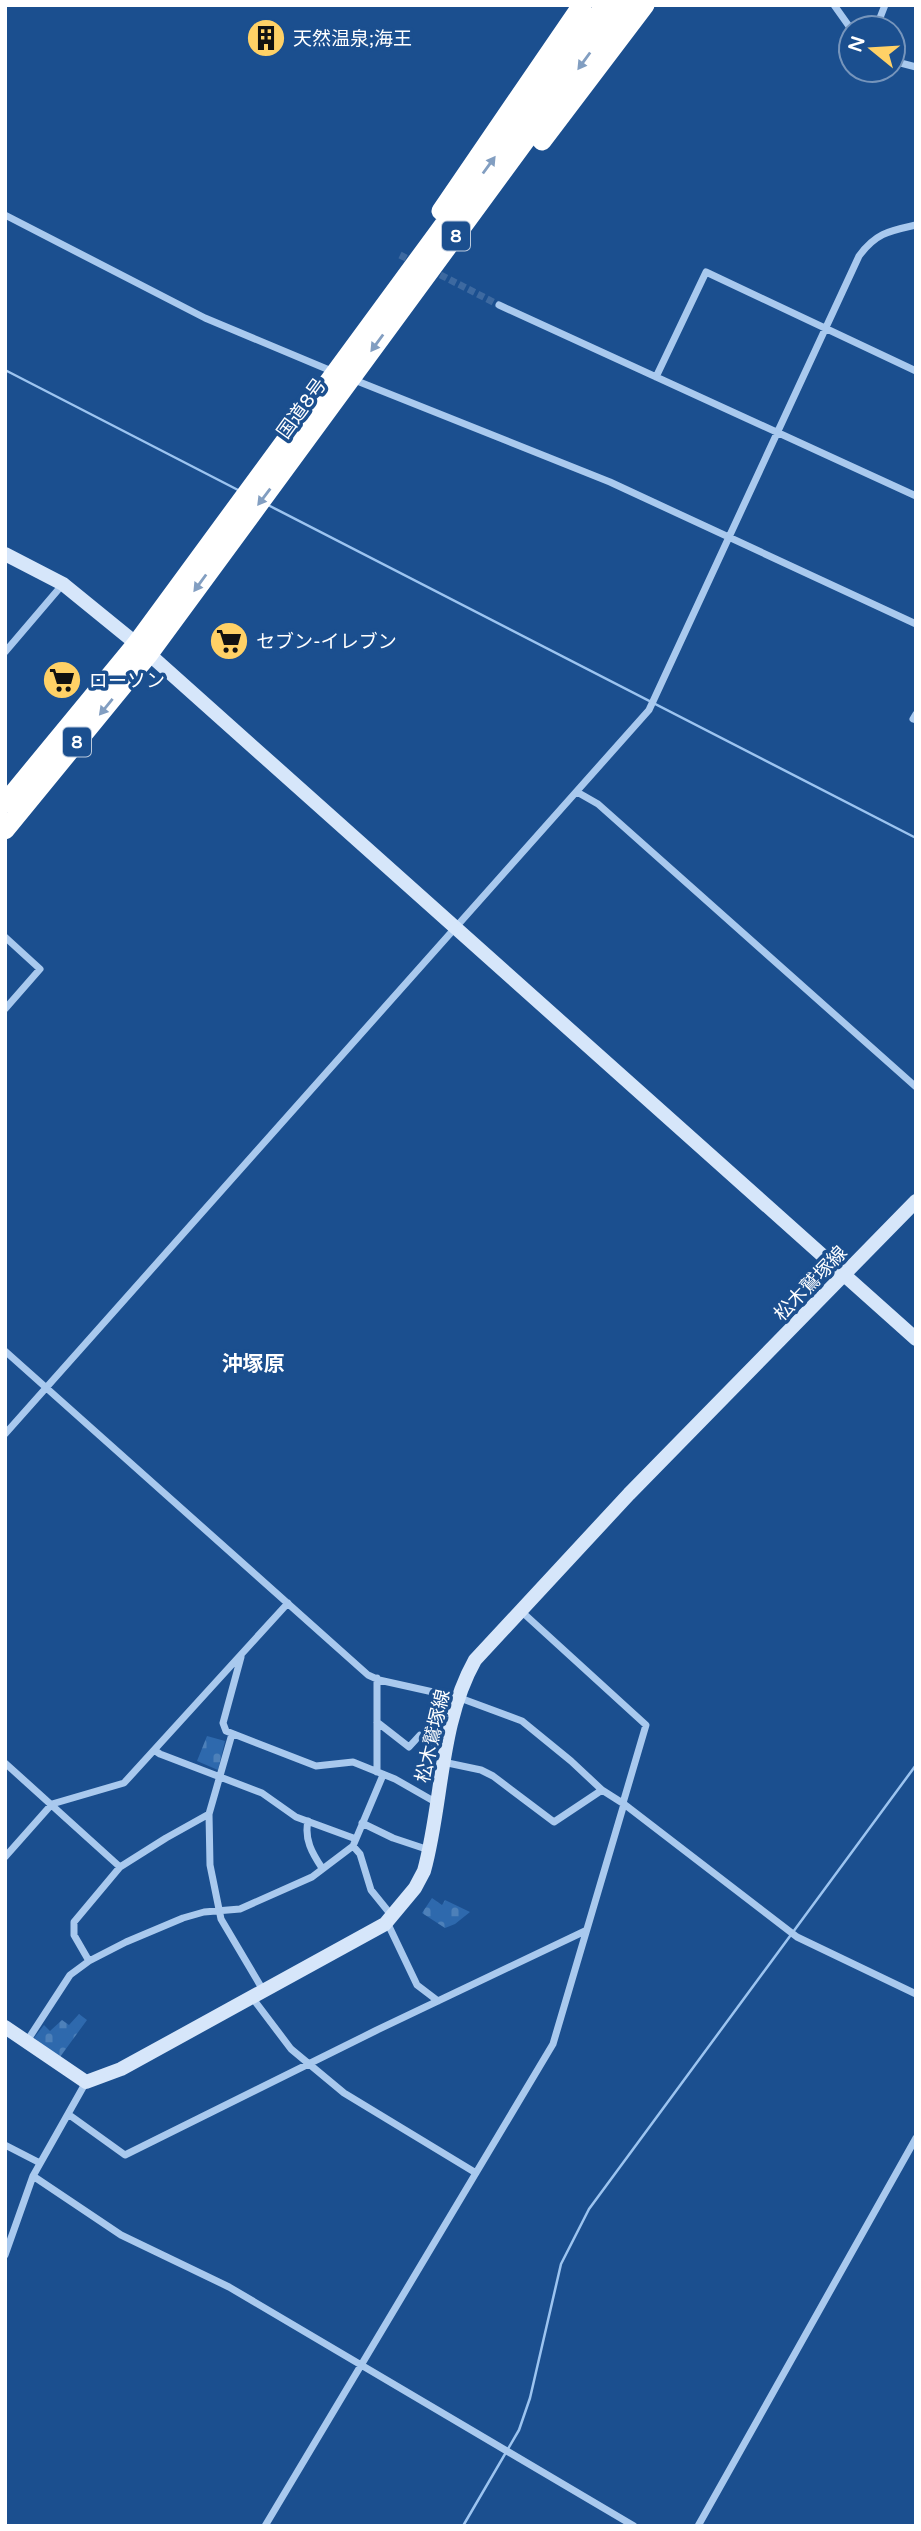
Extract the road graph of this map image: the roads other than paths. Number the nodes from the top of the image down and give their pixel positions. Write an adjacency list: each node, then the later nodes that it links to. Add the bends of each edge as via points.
1 (582, 5): 9 (highway, 8, via 470,166)
2 (605, 5): 9 (highway, 国道8号 / 8, one-way to 2)
3 (645, 5): 8 (highway, 8, via 473,230)
4 (625, 6): 8 (highway, 国道8号 / 8, one-way to 8)
5 (5, 215): 12 (street, via 205,318)
6 (916, 225): 10 (street, via 870,241)
7 (499, 305): 13 (street)
8 (402, 307): 12 (highway, 国道8号 / 8, one-way to 12)
9 (370, 325): 12 (highway, 国道8号 / 8)
10 (825, 329): 11 (street); 13 (street, via 706,272); 14 (street)
11 (916, 371)
12 (343, 375): 16 (street, via 610,482); 20 (highway, 国道8号 / 8)
13 (656, 377): 14 (street)
14 (779, 432): 15 (street); 16 (street)
15 (916, 496)
16 (729, 537): 19 (street); 24 (street, via 649,710)
17 (5, 554): 18 (main road)
18 (63, 584): 20 (main road); 21 (street)
19 (916, 624)
20 (142, 649): 25 (highway, 国道8号 / 8); 26 (highway, 国道8号 / 8, one-way to 26); 27 (main road)
21 (5, 652)
22 (916, 714): 23 (street)
23 (916, 720)
24 (577, 792): 27 (street); 30 (street, via 598,804)
25 (5, 803)
26 (5, 830)
27 (456, 928): 32 (main road); 35 (street)
28 (5, 937): 29 (street, via 40,969)
29 (5, 1009)
30 (916, 1087)
31 (916, 1201): 32 (main road, 松木鷲塚線)
32 (845, 1276): 33 (main road); 38 (main road, 松木鷲塚線)
33 (916, 1339)
34 (5, 1351): 35 (street)
35 (46, 1388): 36 (street); 37 (street)
36 (5, 1434)
37 (288, 1603): 39 (street); 40 (street, via 359,1668)
38 (520, 1611): 41 (main road, 松木鷲塚線, via 475,1660); 52 (street, via 646,1725)
39 (241, 1657): 43 (street, via 223,1723); 44 (street)
40 (377, 1678): 41 (street); 42 (street)
41 (460, 1698): 45 (main road, 松木鷲塚線); 49 (street, via 522,1721)
42 (377, 1722): 45 (street, via 409,1747 420,1735); 47 (street)
43 (232, 1734): 47 (street, via 316,1766 353,1762); 48 (street)
44 (154, 1750): 48 (street); 51 (street, via 124,1783)
45 (444, 1756): 49 (street, via 493,1776 554,1822); 50 (main road, 松木鷲塚線)
46 (5, 1763): 51 (street)
47 (380, 1774): 50 (street); 55 (street)
48 (220, 1778): 53 (street); 54 (street, via 262,1793)
49 (602, 1790): 52 (street)
50 (438, 1802): 57 (main road, 松木鷲塚線)
51 (51, 1804): 58 (street); 59 (street)
52 (623, 1804): 63 (street); 66 (street, via 797,1937)
53 (209, 1814): 59 (street); 61 (street, via 210,1866)
54 (308, 1821): 56 (street); 60 (street, via 311,1851)
55 (362, 1823): 56 (street); 57 (street)
56 (354, 1843): 60 (street); 62 (street, via 371,1890)
57 (429, 1850): 62 (main road, 松木鷲塚線, via 415,1888)
58 (5, 1857)
59 (120, 1867): 64 (street, via 74,1922 74,1935)
60 (321, 1868): 61 (street, via 291,1888 240,1909)
61 (220, 1910): 64 (street, via 183,1918); 65 (street)
62 (389, 1919): 65 (main road, 松木鷲塚線); 67 (street, via 417,1985)
63 (585, 1931): 67 (street); 76 (street, via 553,2044)
64 (89, 1961): 69 (street, via 70,1975)
65 (257, 1993): 70 (street, via 277,2033); 71 (main road, 松木鷲塚線, via 121,2069)
66 (916, 1994)
67 (438, 2001): 70 (street)
68 (5, 2027): 69 (main road)
69 (27, 2041): 71 (main road)
70 (309, 2065): 72 (street, via 125,2155); 76 (street, via 344,2093)
71 (86, 2082): 72 (street)
72 (68, 2114): 75 (street)
73 (916, 2138): 82 (street)
74 (5, 2145): 75 (street)
75 (40, 2163): 77 (street)
76 (476, 2174): 79 (street)
77 (33, 2176): 78 (street); 79 (street, via 121,2235 229,2287)
78 (5, 2255)
79 (360, 2365): 80 (street); 81 (street)
80 (265, 2526)
81 (634, 2526)
82 (698, 2526)

